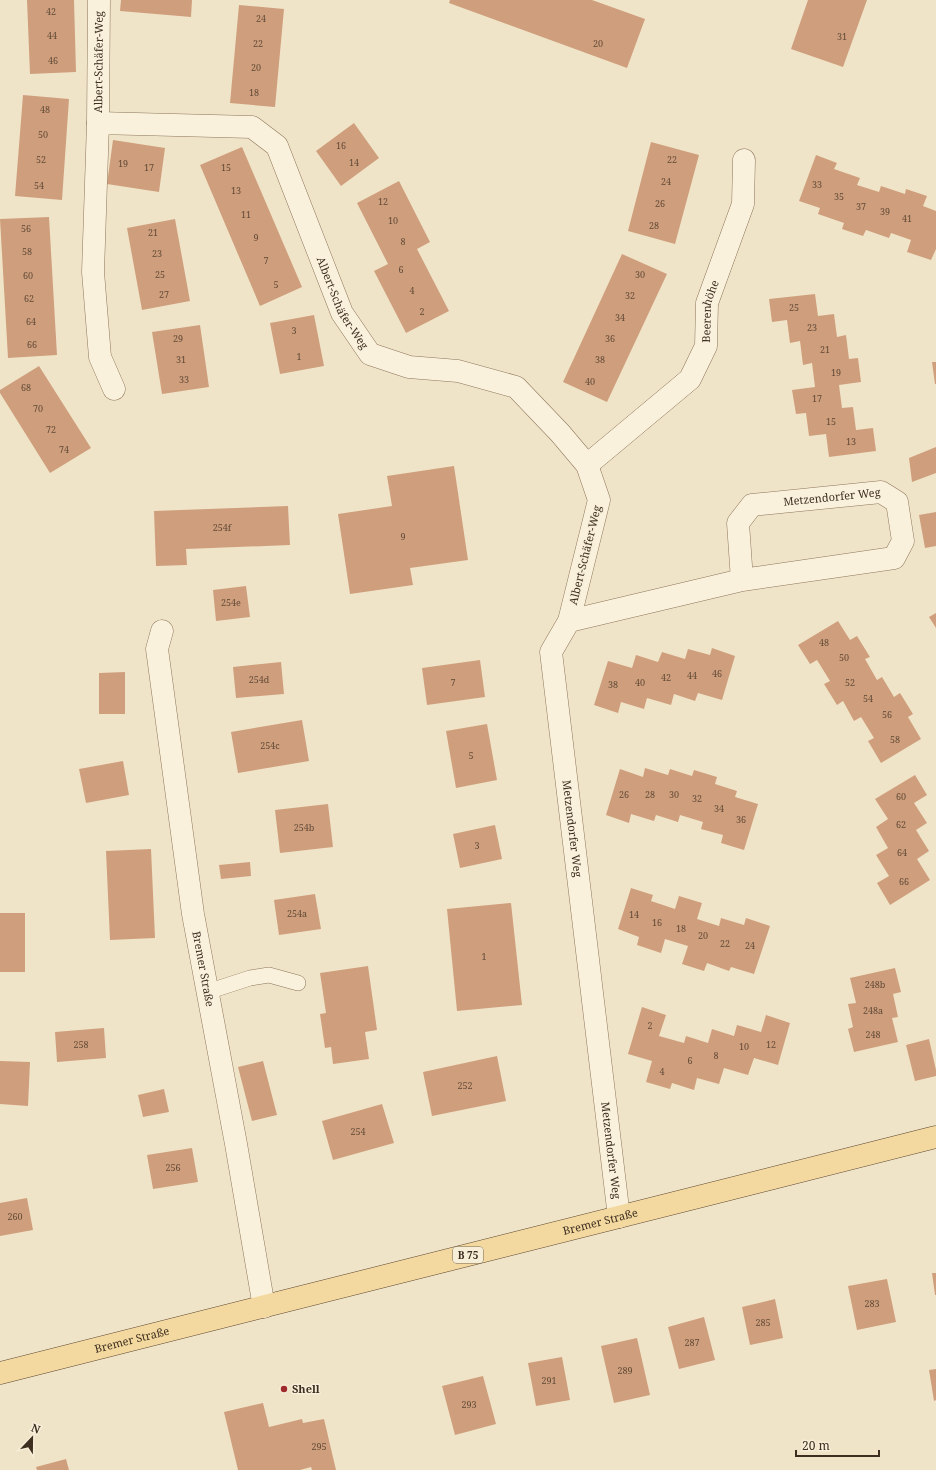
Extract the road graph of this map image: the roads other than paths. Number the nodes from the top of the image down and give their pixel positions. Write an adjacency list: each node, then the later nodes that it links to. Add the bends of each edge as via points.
1 (99, 0): 2 (street, Albert-Schäfer-Weg)
2 (98, 123): 4 (street, Albert-Schäfer-Weg, via 93,272 100,357); 5 (street, Albert-Schäfer-Weg, via 252,127 277,146 342,313 370,354 409,367 458,371 516,387)
3 (744, 160): 5 (street, Beerenhöhe, via 743,204 707,303 706,346 690,379)
4 (114, 389)
5 (587, 465): 7 (street, Albert-Schäfer-Weg, via 599,500)
6 (742, 580): 6 (street, Metzendorfer Weg, via 894,558 903,541 897,502 882,492 752,505 738,523); 7 (street, Metzendorfer Weg)
7 (569, 621): 12 (street, Metzendorfer Weg, via 551,652)
8 (162, 630): 10 (street, Bremer Straße, via 157,649 193,914)
9 (298, 983): 10 (lane, via 269,975 250,978)
10 (207, 992): 13 (street, Bremer Straße)
11 (936, 1137): 12 (main road, Bremer Straße / B 75)
12 (619, 1217): 13 (main road, Bremer Straße / B 75)
13 (264, 1307): 14 (main road, Bremer Straße / B 75)
14 (0, 1373)

